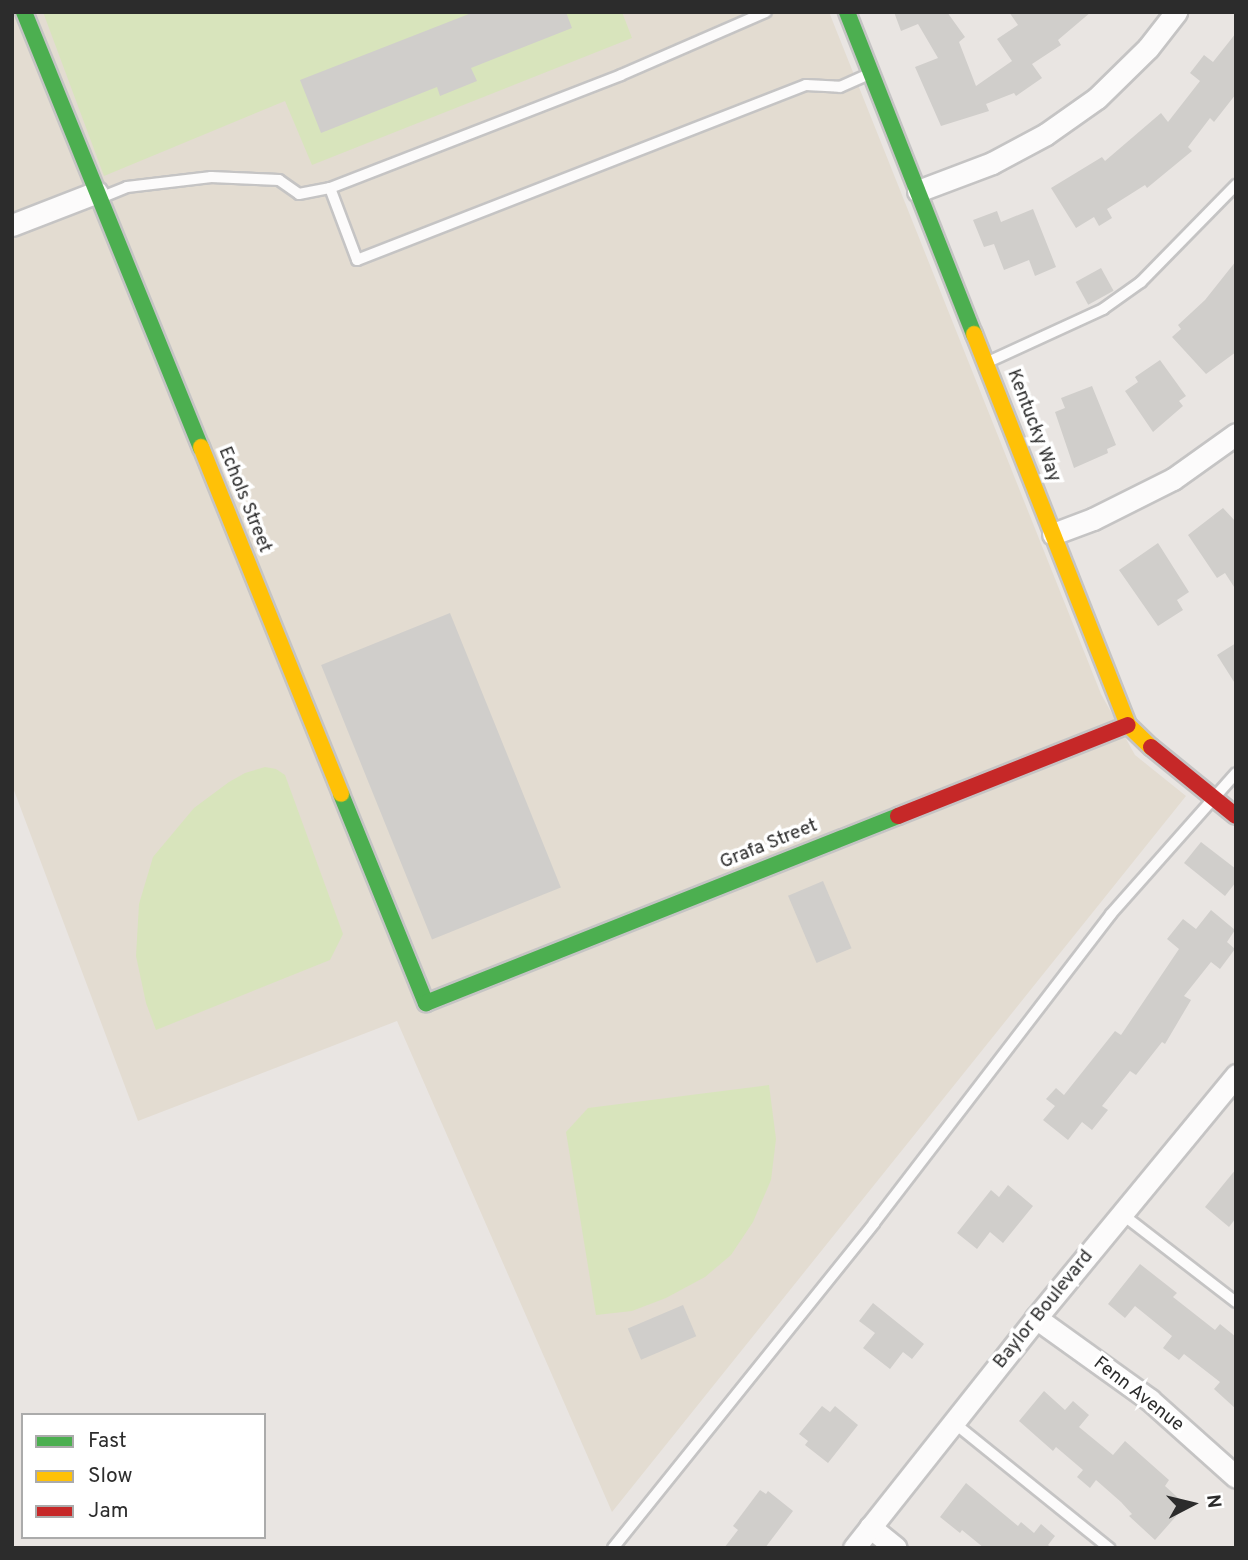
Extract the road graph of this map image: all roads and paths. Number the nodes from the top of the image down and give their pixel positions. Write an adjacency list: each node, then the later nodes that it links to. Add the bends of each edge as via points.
1 (24, 12): 9 (street, Echols Street)
2 (766, 12): 7 (lane, via 621,75)
3 (847, 12): 5 (street, Kentucky Way)
4 (1176, 12): 8 (street, via 1148,48 1097,98 1046,134 992,163)
5 (871, 72): 7 (lane, via 840,87 806,85 357,260); 8 (street, Kentucky Way)
6 (1236, 185): 11 (lane, via 1141,282 1103,309)
7 (330, 188): 9 (lane, via 299,194 279,180 211,177)
8 (918, 191): 11 (street, Kentucky Way)
9 (98, 195): 10 (street); 18 (street, Echols Street)
10 (12, 225)
11 (985, 363): 13 (street, Kentucky Way)
12 (1236, 434): 13 (street, via 1173,479)
13 (1053, 534): 14 (street, Kentucky Way)
14 (1128, 725): 16 (street, Kentucky Way); 18 (street, Grafa Street)
15 (1236, 773): 16 (lane)
16 (1215, 800): 17 (street, Kentucky Way); 26 (lane, via 1111,914 874,1223)
17 (1236, 816)
18 (426, 1003)
19 (1232, 1088): 20 (street, Baylor Boulevard)
20 (1122, 1214): 21 (lane); 22 (street, Baylor Boulevard)
21 (1236, 1302)
22 (1036, 1318): 23 (street, Baylor Boulevard); 24 (street, Fenn Avenue, via 1150,1400)
23 (953, 1422): 25 (street, Baylor Boulevard); 29 (lane)
24 (1236, 1477)
25 (870, 1527): 27 (street, Baylor Boulevard); 28 (street)
26 (613, 1548)
27 (854, 1548)
28 (896, 1548)
29 (1109, 1548)

